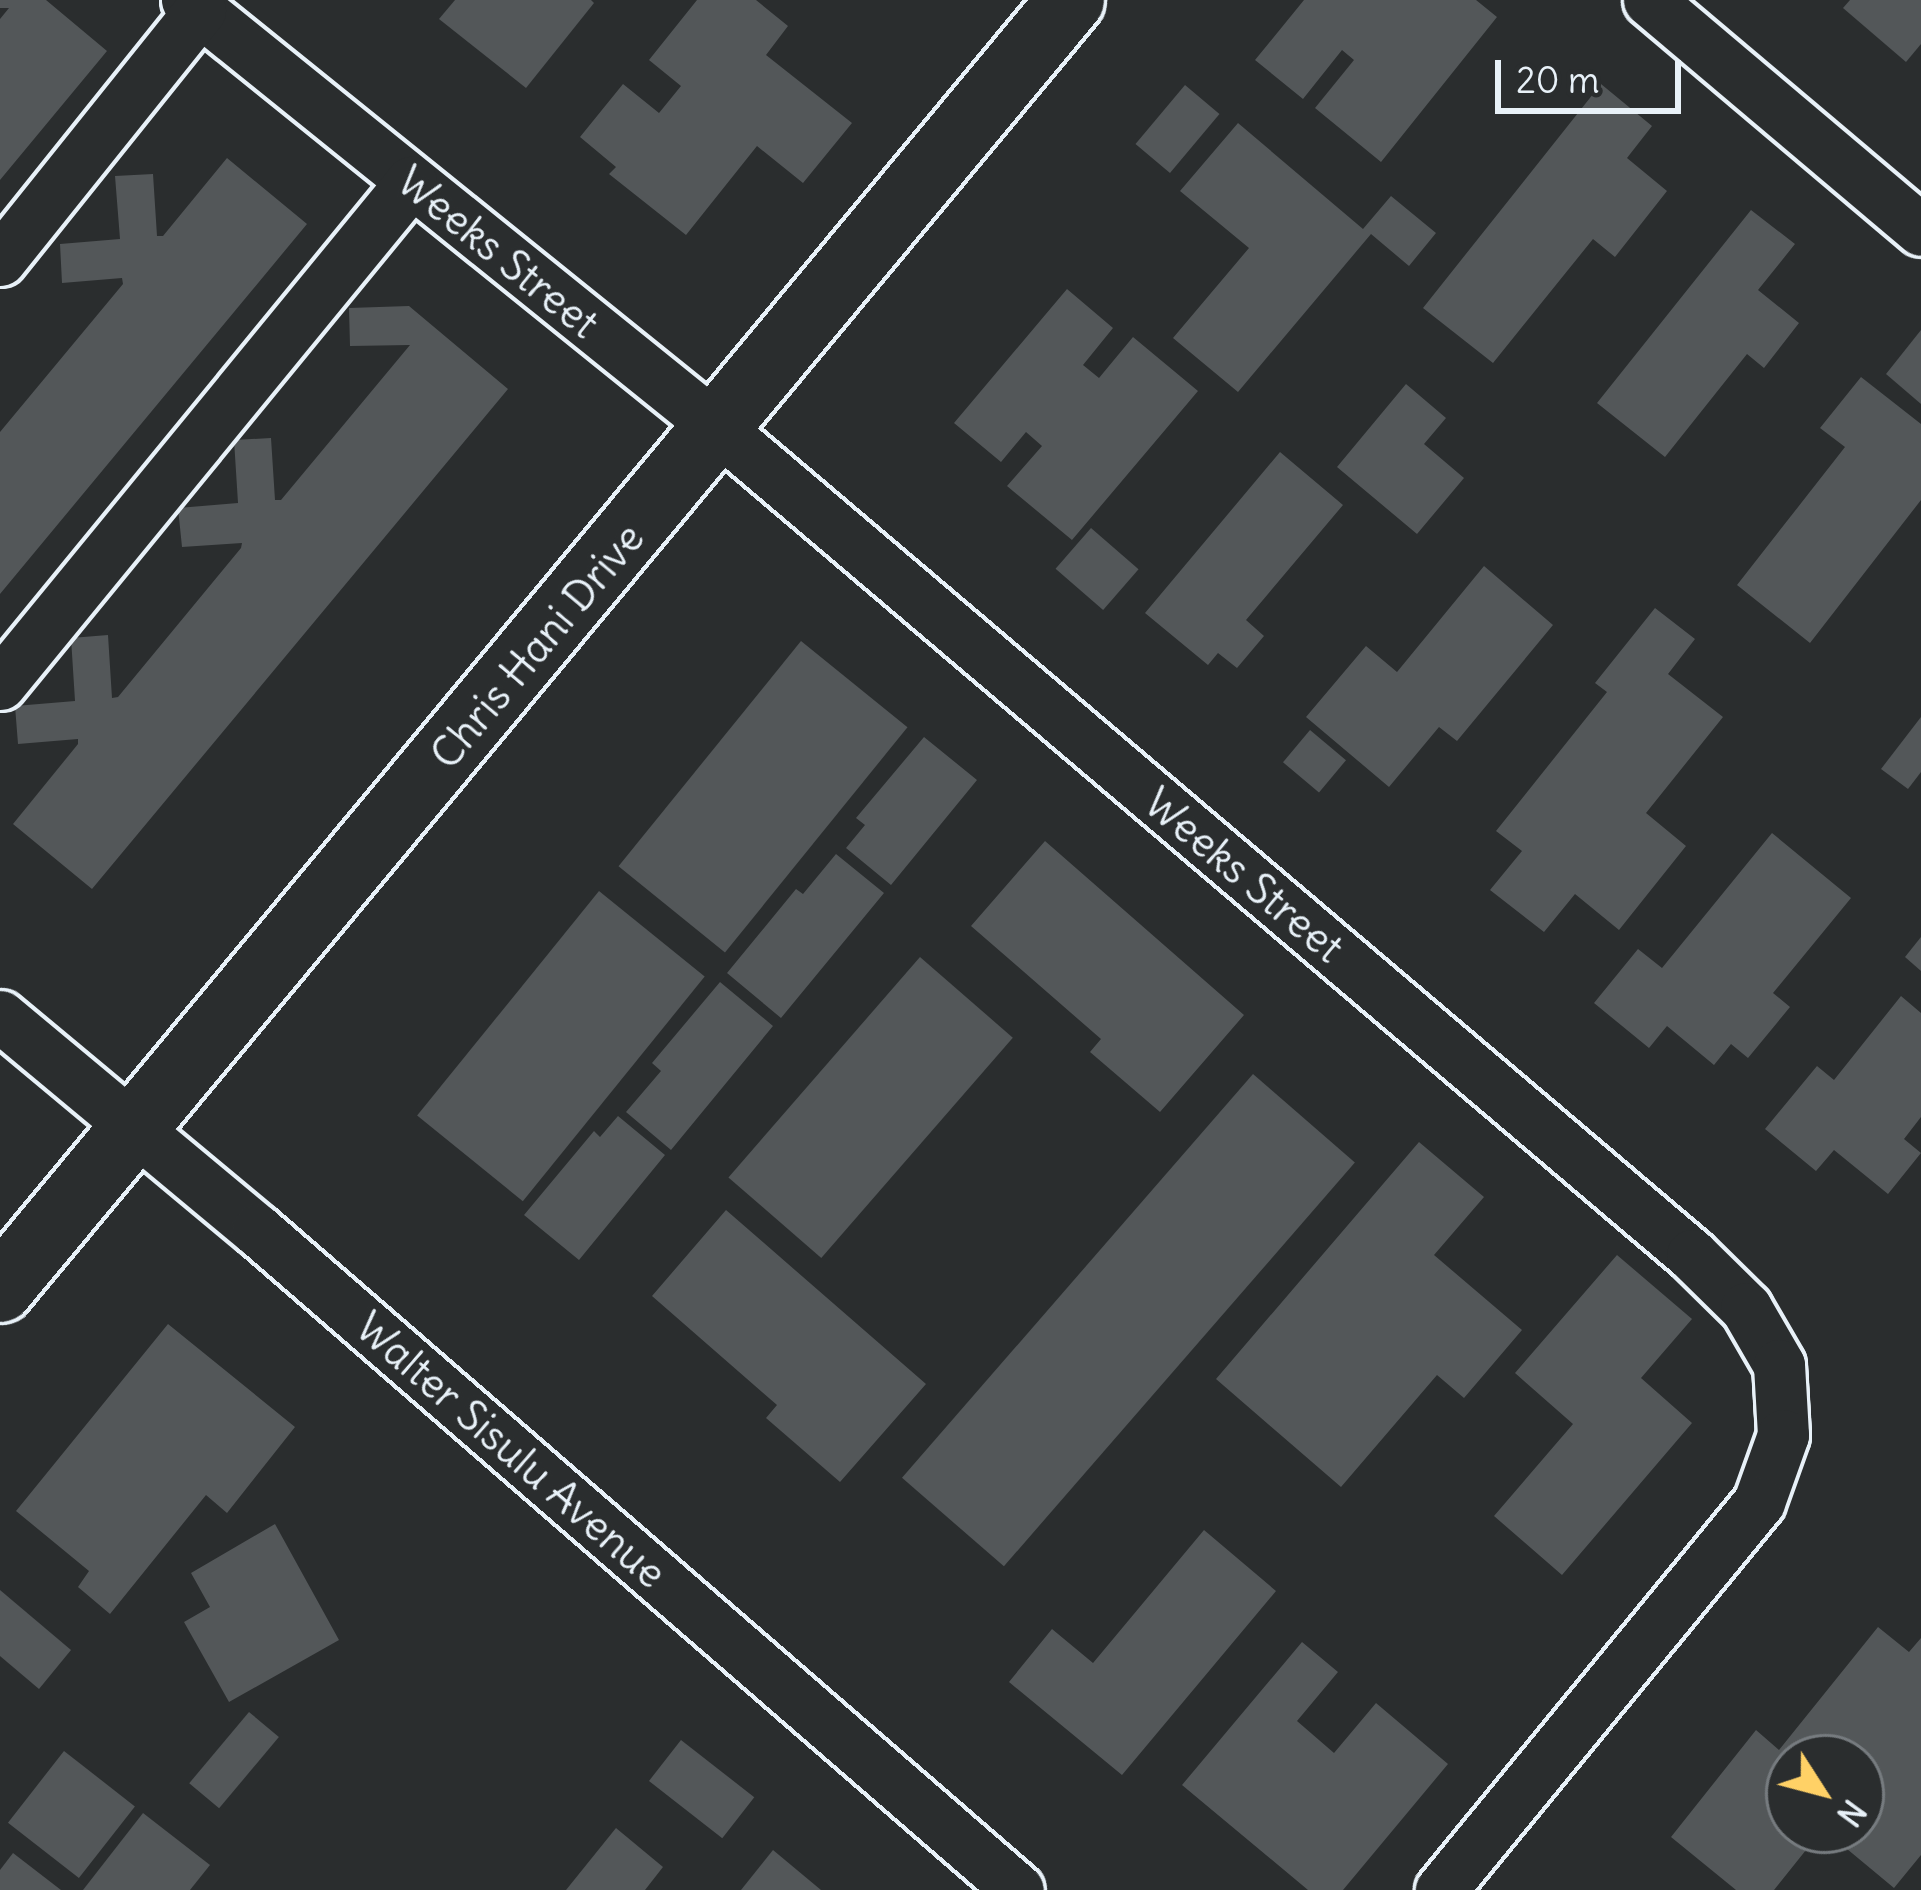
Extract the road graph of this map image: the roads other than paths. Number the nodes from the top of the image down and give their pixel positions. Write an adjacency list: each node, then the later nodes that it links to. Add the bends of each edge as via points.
1 (1070, 0): 7 (street, Chris Hani Drive)
2 (1649, 0): 5 (street)
3 (194, 5): 4 (street, Weeks Street); 6 (street)
4 (411, 182): 7 (street, Weeks Street); 8 (street)
5 (1921, 230)
6 (0, 260)
7 (718, 428): 10 (street, Chris Hani Drive); 13 (street, Weeks Street, via 1692,1255 1746,1307 1779,1365 1783,1436 1759,1502)
8 (0, 684)
9 (0, 1016): 10 (street, Walter Sisulu Avenue)
10 (133, 1130): 11 (street, Chris Hani Drive); 12 (street, Walter Sisulu Avenue)
11 (0, 1289)
12 (1018, 1890)
13 (1441, 1890)

